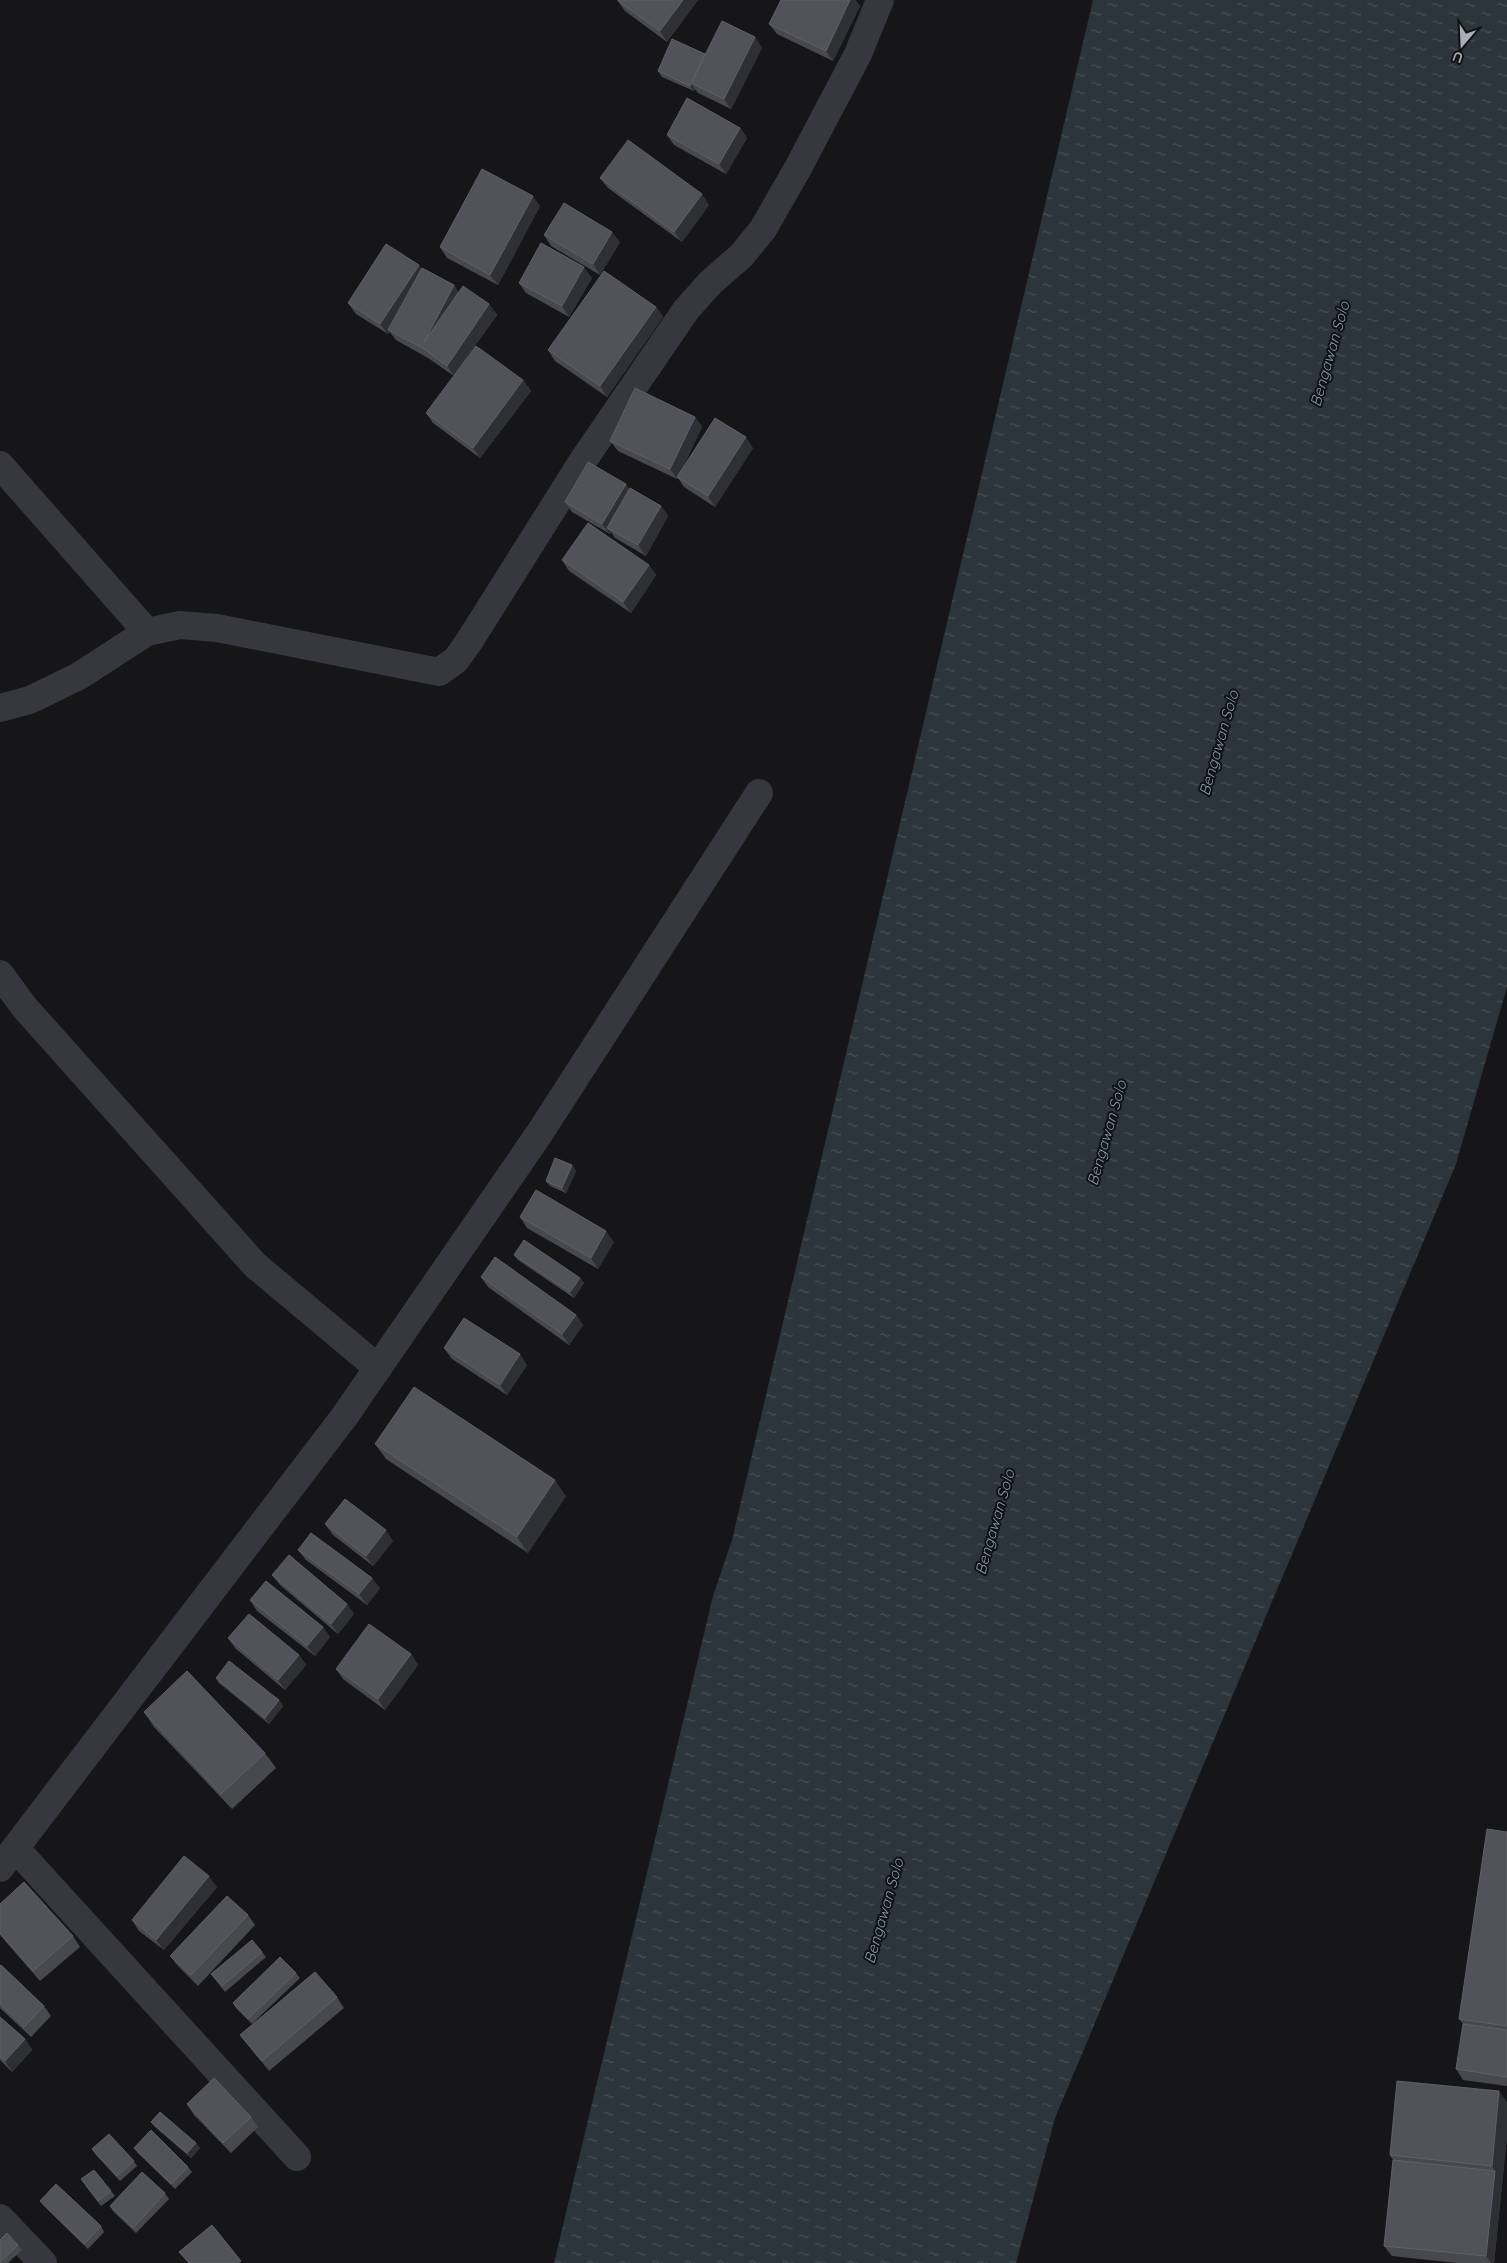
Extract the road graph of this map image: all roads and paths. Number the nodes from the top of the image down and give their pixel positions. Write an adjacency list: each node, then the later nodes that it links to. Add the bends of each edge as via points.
1 (880, 0): 3 (street, via 858,54 763,229 686,310 582,462 456,660 439,672 217,628 180,625)
2 (0, 465): 3 (street)
3 (147, 632): 4 (street, via 79,676 30,700)
4 (0, 708)
5 (759, 793): 7 (street, via 539,1134)
6 (0, 974): 7 (street, via 25,1008 255,1265)
7 (378, 1368): 8 (street)
8 (8, 1859): 9 (street)
9 (297, 2157)
10 (0, 2218): 11 (street)
11 (43, 2263)

